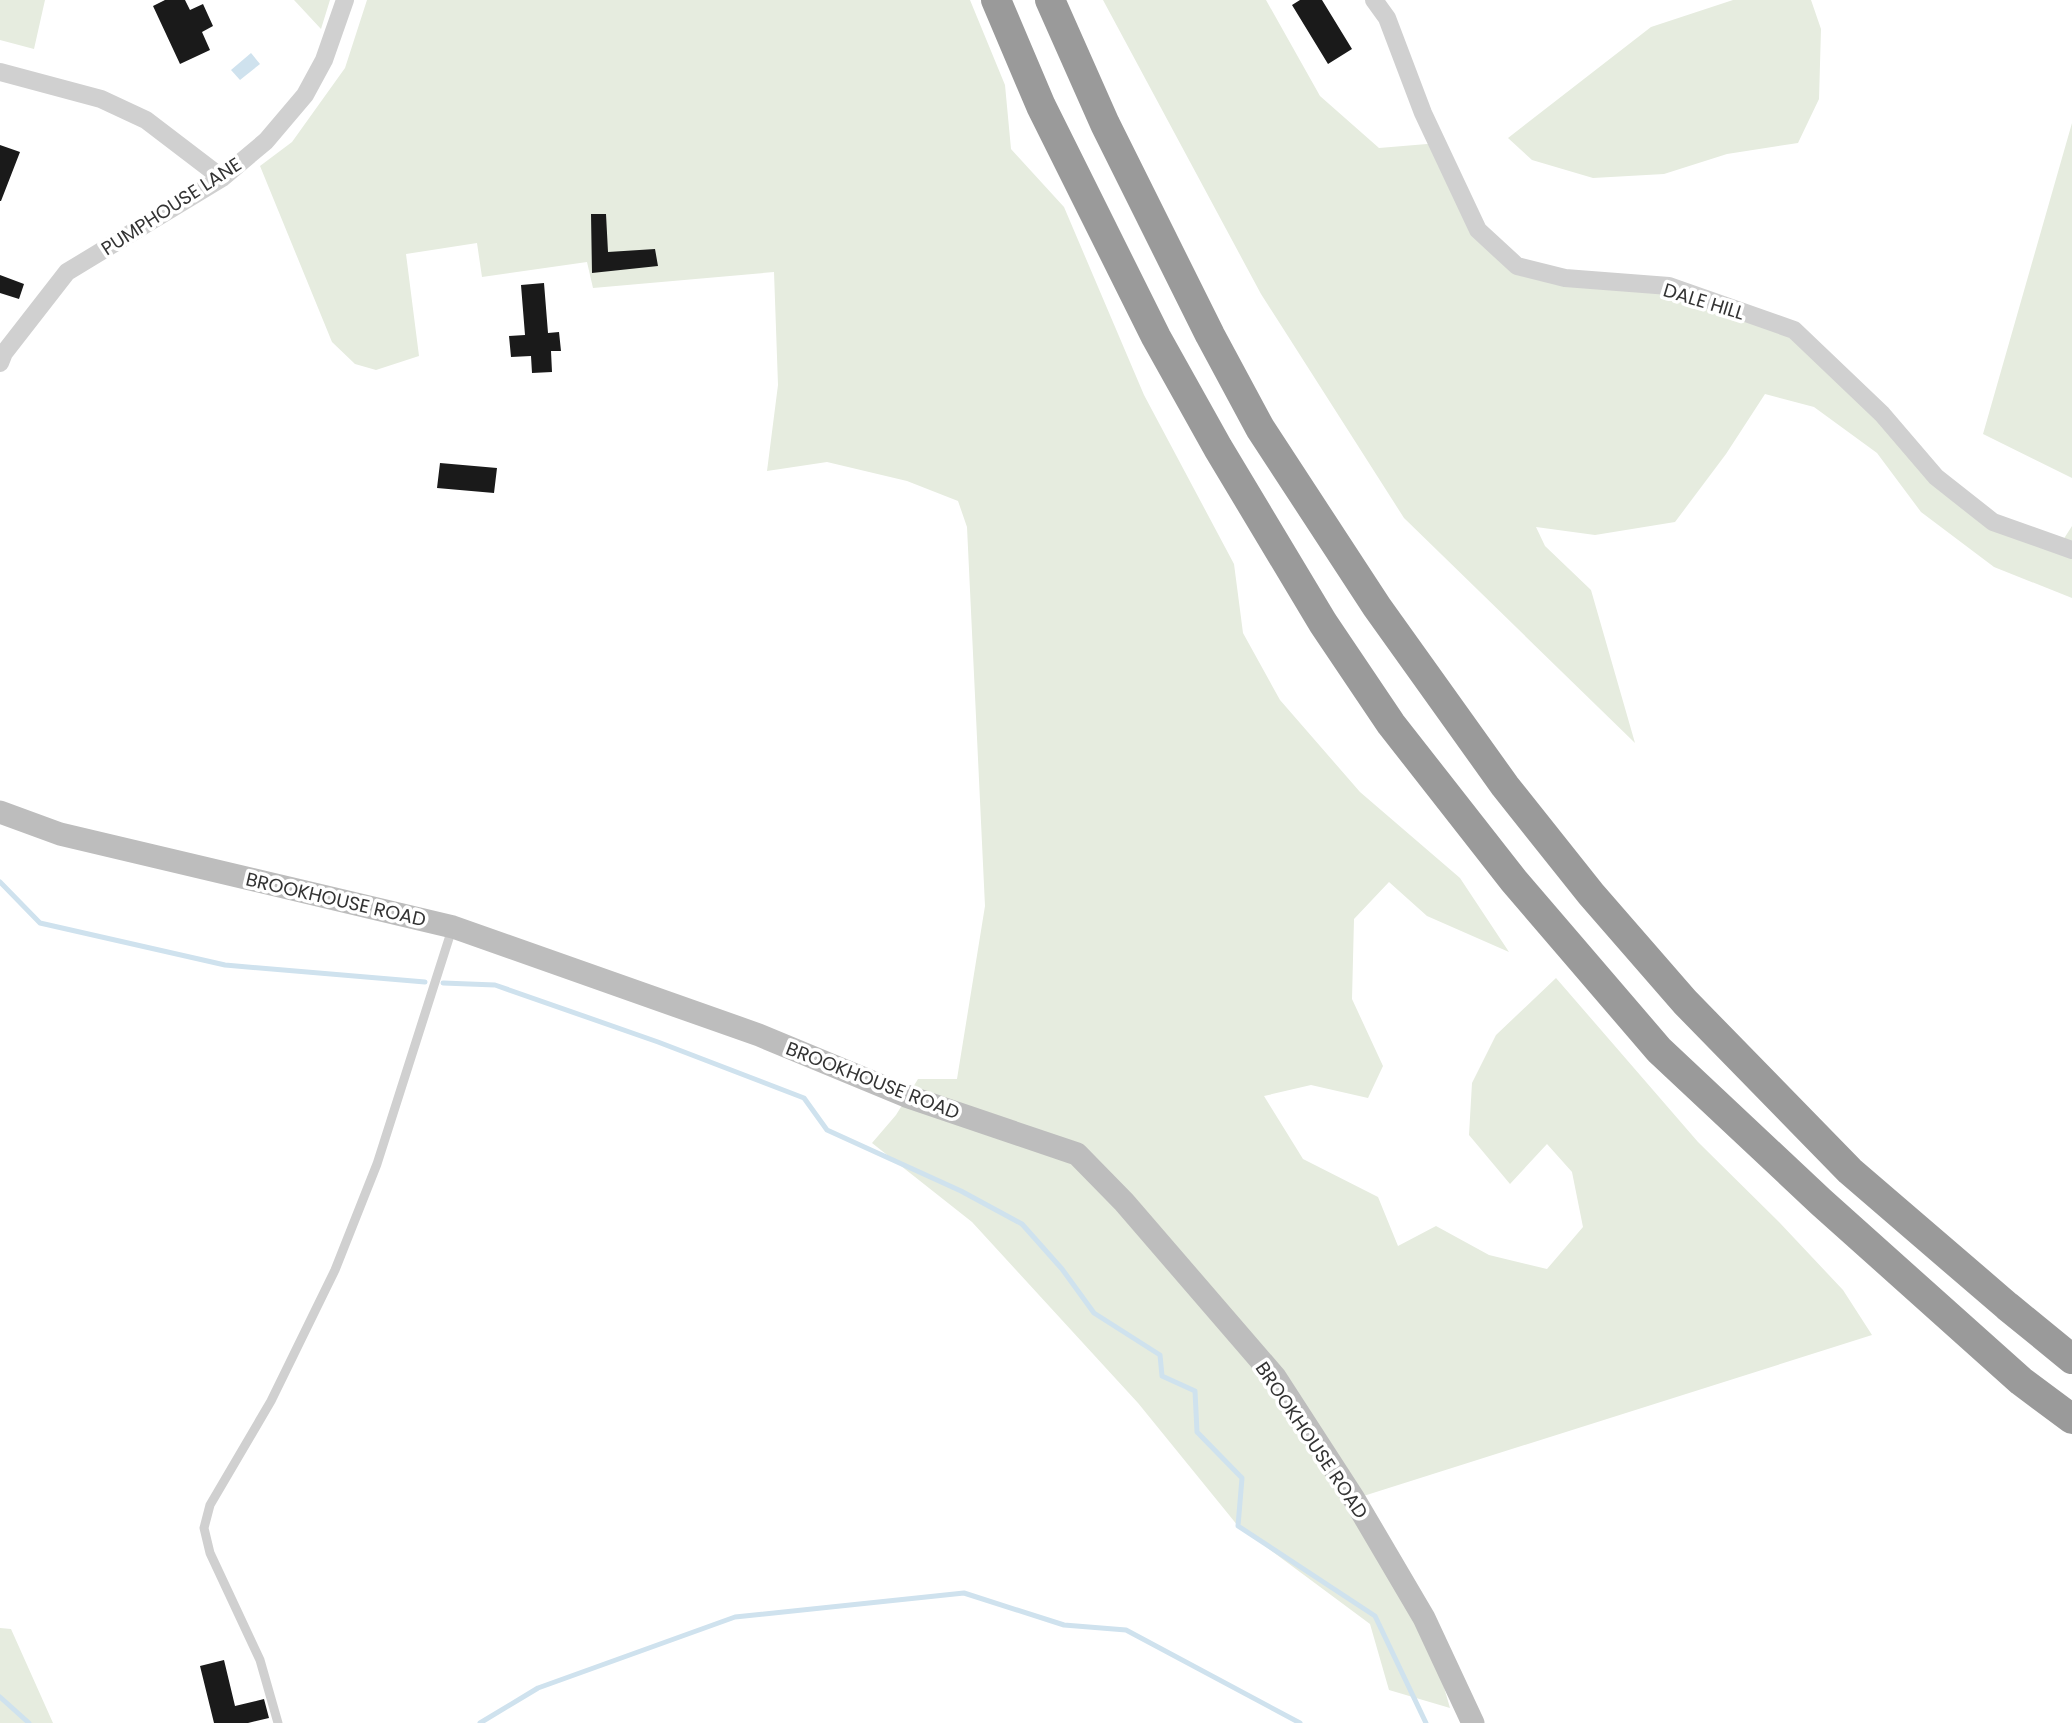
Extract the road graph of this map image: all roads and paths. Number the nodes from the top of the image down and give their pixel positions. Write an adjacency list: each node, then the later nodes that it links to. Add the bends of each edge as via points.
1 (345, 0): 6 (street, PUMPHOUSE LANE, via 324,60 305,95 267,141)
2 (996, 0): 12 (highway, via 1041,106 1156,337 1316,612 1391,724 1514,881 1659,1051 2021,1381)
3 (1050, 0): 11 (highway, via 1105,124 1260,428 1377,607 1505,786 1685,1002 1850,1171)
4 (1374, 0): 8 (street, DALE HILL, via 1387,19 1423,113 1478,230 1517,266 1565,278 1670,286 1794,330 1882,414 1937,477 1993,523)
5 (0, 72): 6 (street, via 100,99 146,120)
6 (222, 178): 7 (street, PUMPHOUSE LANE, via 68,272)
7 (0, 363)
8 (2072, 550)
9 (0, 812): 10 (street, BROOKHOUSE ROAD, via 60,834)
10 (453, 927): 13 (lane, via 377,1164 335,1270 271,1401 210,1505 204,1528 210,1553 260,1660); 14 (street, BROOKHOUSE ROAD, via 759,1035 906,1096 1077,1154 1275,1377 1424,1618)
11 (2072, 1359)
12 (2072, 1419)
13 (278, 1723)
14 (1474, 1723)

